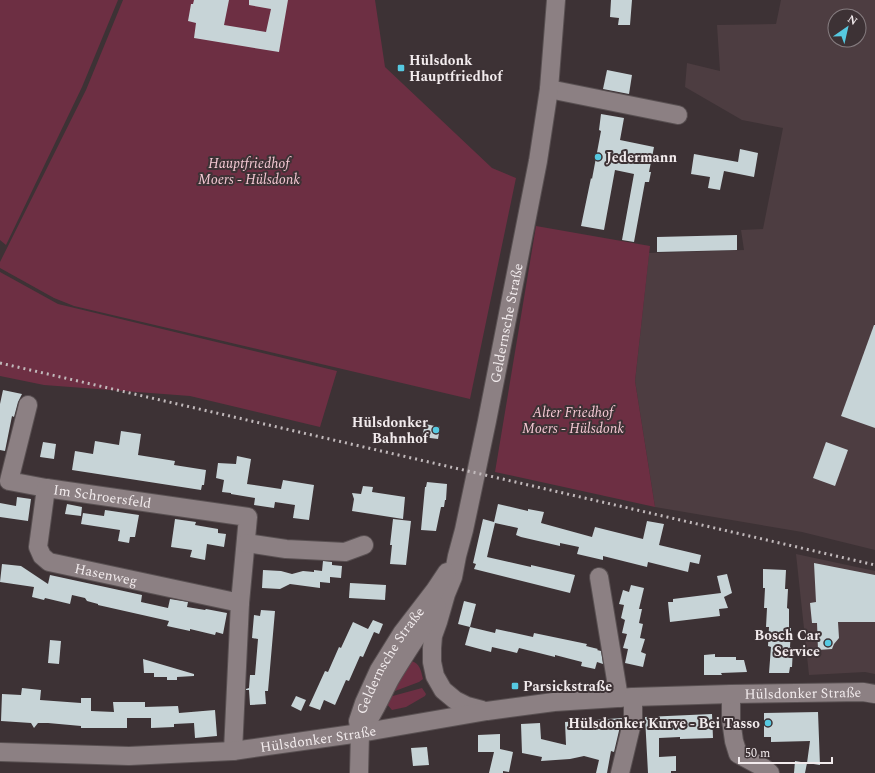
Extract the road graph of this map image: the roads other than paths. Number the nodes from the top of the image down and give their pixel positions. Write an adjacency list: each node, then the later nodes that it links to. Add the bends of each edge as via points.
1 (556, 0): 2 (street, Geldernsche Straße)
2 (549, 89): 3 (street); 8 (street, Geldernsche Straße, via 487,421)
3 (678, 115)
4 (28, 405): 5 (street, Im Schroersfeld, via 9,481)
5 (46, 488): 6 (street, Im Schroersfeld, via 248,517); 11 (street, Hasenweg, via 38,547 42,556 50,562)
6 (246, 543): 7 (street, via 286,549 345,552); 11 (street, Im Schroersfeld)
7 (364, 544)
8 (457, 556): 10 (street, Geldernsche Straße); 16 (street, Geldernsche Straße, via 379,670 358,721)
9 (599, 576): 14 (street)
10 (446, 594): 15 (street, Geldernsche Straße, via 433,636 434,676 442,690 455,700); 16 (street, Geldernsche Straße, via 410,647)
11 (240, 603): 17 (street, Im Schroersfeld)
12 (731, 694): 13 (street, Hülsdonker Straße); 14 (street, Hülsdonker Straße); 21 (street, Hülsdonker Straße, via 731,720 738,754)
13 (875, 694)
14 (626, 698): 15 (street, Hülsdonker Straße, via 554,702); 20 (street, via 633,719)
15 (487, 711): 16 (street, Hülsdonker Straße)
16 (360, 734): 17 (street, Hülsdonker Straße); 19 (street)
17 (233, 751): 18 (street, Hülsdonker Straße, via 129,756)
18 (0, 752)
19 (359, 773)
20 (620, 773)
21 (770, 773)

